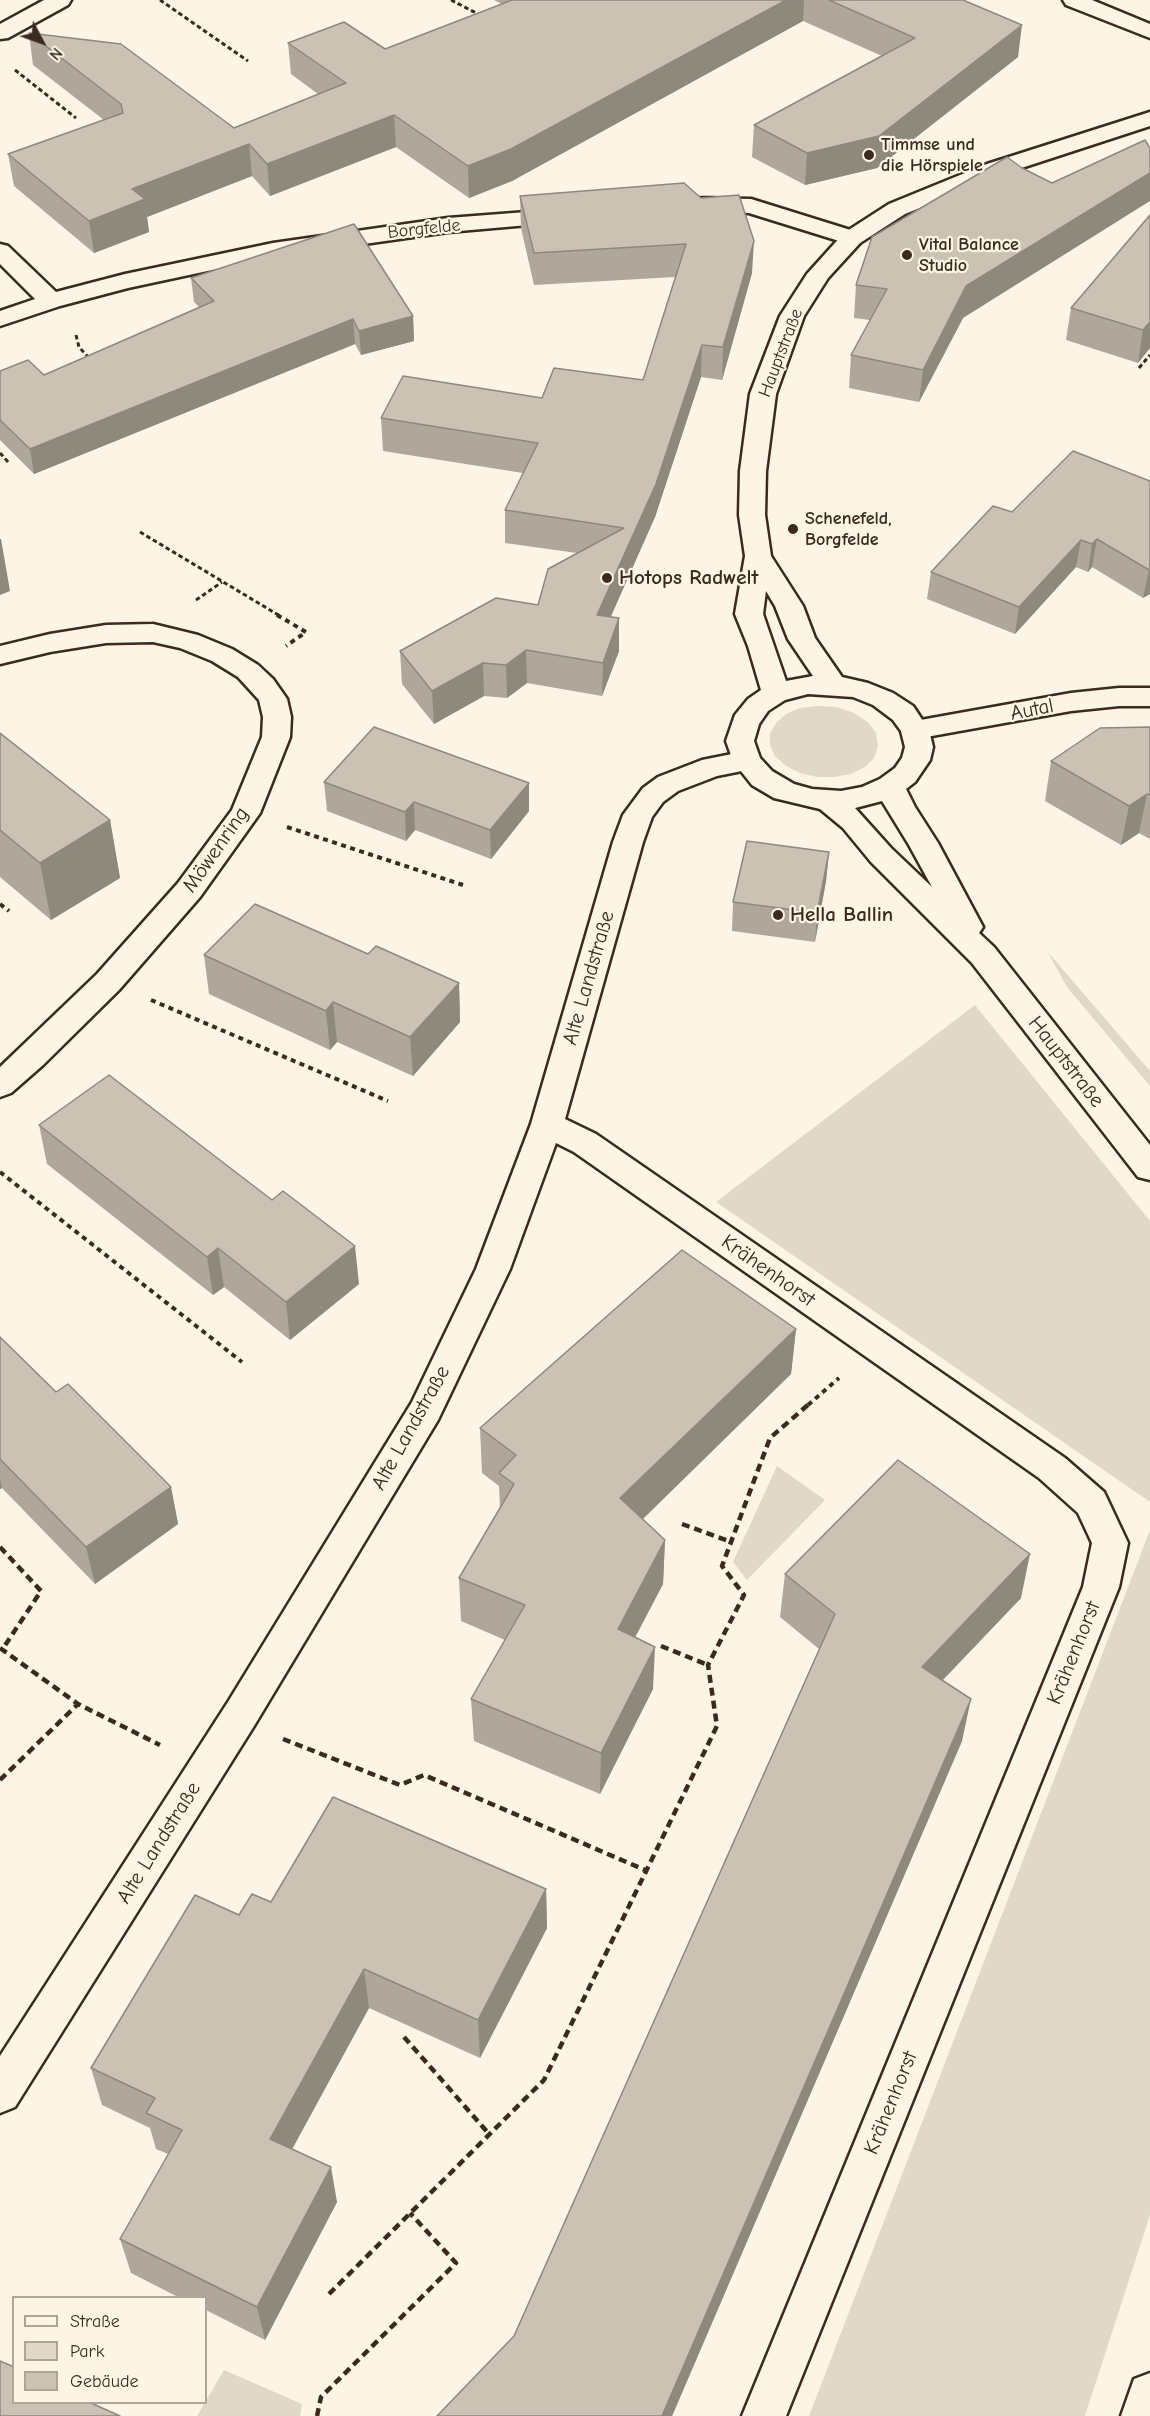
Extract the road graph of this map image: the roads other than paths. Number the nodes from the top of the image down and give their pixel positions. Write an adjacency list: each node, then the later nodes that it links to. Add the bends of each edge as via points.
1 (60, 0): 4 (main road)
2 (1074, 0): 3 (main road)
3 (1150, 32)
4 (0, 33)
5 (1150, 119): 8 (main road, Hauptstraße, via 995,169 897,210)
6 (672, 207): 8 (main road, via 751,206)
7 (591, 214): 10 (main road, Borgfelde, via 448,225 273,250 124,281)
8 (852, 238): 12 (main road, Hauptstraße, via 819,274 792,316 763,394 753,471 752,515)
9 (0, 251): 10 (main road)
10 (51, 301): 11 (main road, Borgfelde)
11 (0, 318)
12 (758, 556): 14 (main road, Hauptstraße, via 789,606 802,639); 15 (main road, Hauptstraße, via 748,614)
13 (0, 655): 22 (main road, Möwenring, via 106,634 153,633 188,641 248,671 273,699 278,717 276,737 245,813 189,890 108,982)
14 (833, 685): 15 (main road, via 808,685); 17 (main road, via 883,699 903,713)
15 (776, 693): 18 (main road, via 758,705 745,722 740,741)
16 (1150, 697): 17 (main road, Autal, via 1071,702)
17 (915, 730): 19 (main road, via 919,747 916,760)
18 (747, 761): 20 (main road, via 762,778 784,791); 23 (main road, Alte Landstraße, via 711,768 669,784 653,795 639,815)
19 (890, 786): 20 (main road, via 869,795); 21 (main road, Hauptstraße)
20 (828, 800): 21 (main road, Hauptstraße)
21 (983, 955): 24 (main road, Hauptstraße)
22 (0, 1085)
23 (547, 1124): 25 (main road, Alte Landstraße, via 493,1269 426,1410 241,1714); 27 (main road, Krähenhorst, via 585,1143 1052,1468 1090,1503 1110,1543 1101,1587)
24 (1150, 1168)
25 (0, 2093)
26 (1150, 2395): 28 (main road)
27 (764, 2416)
28 (1143, 2416)

